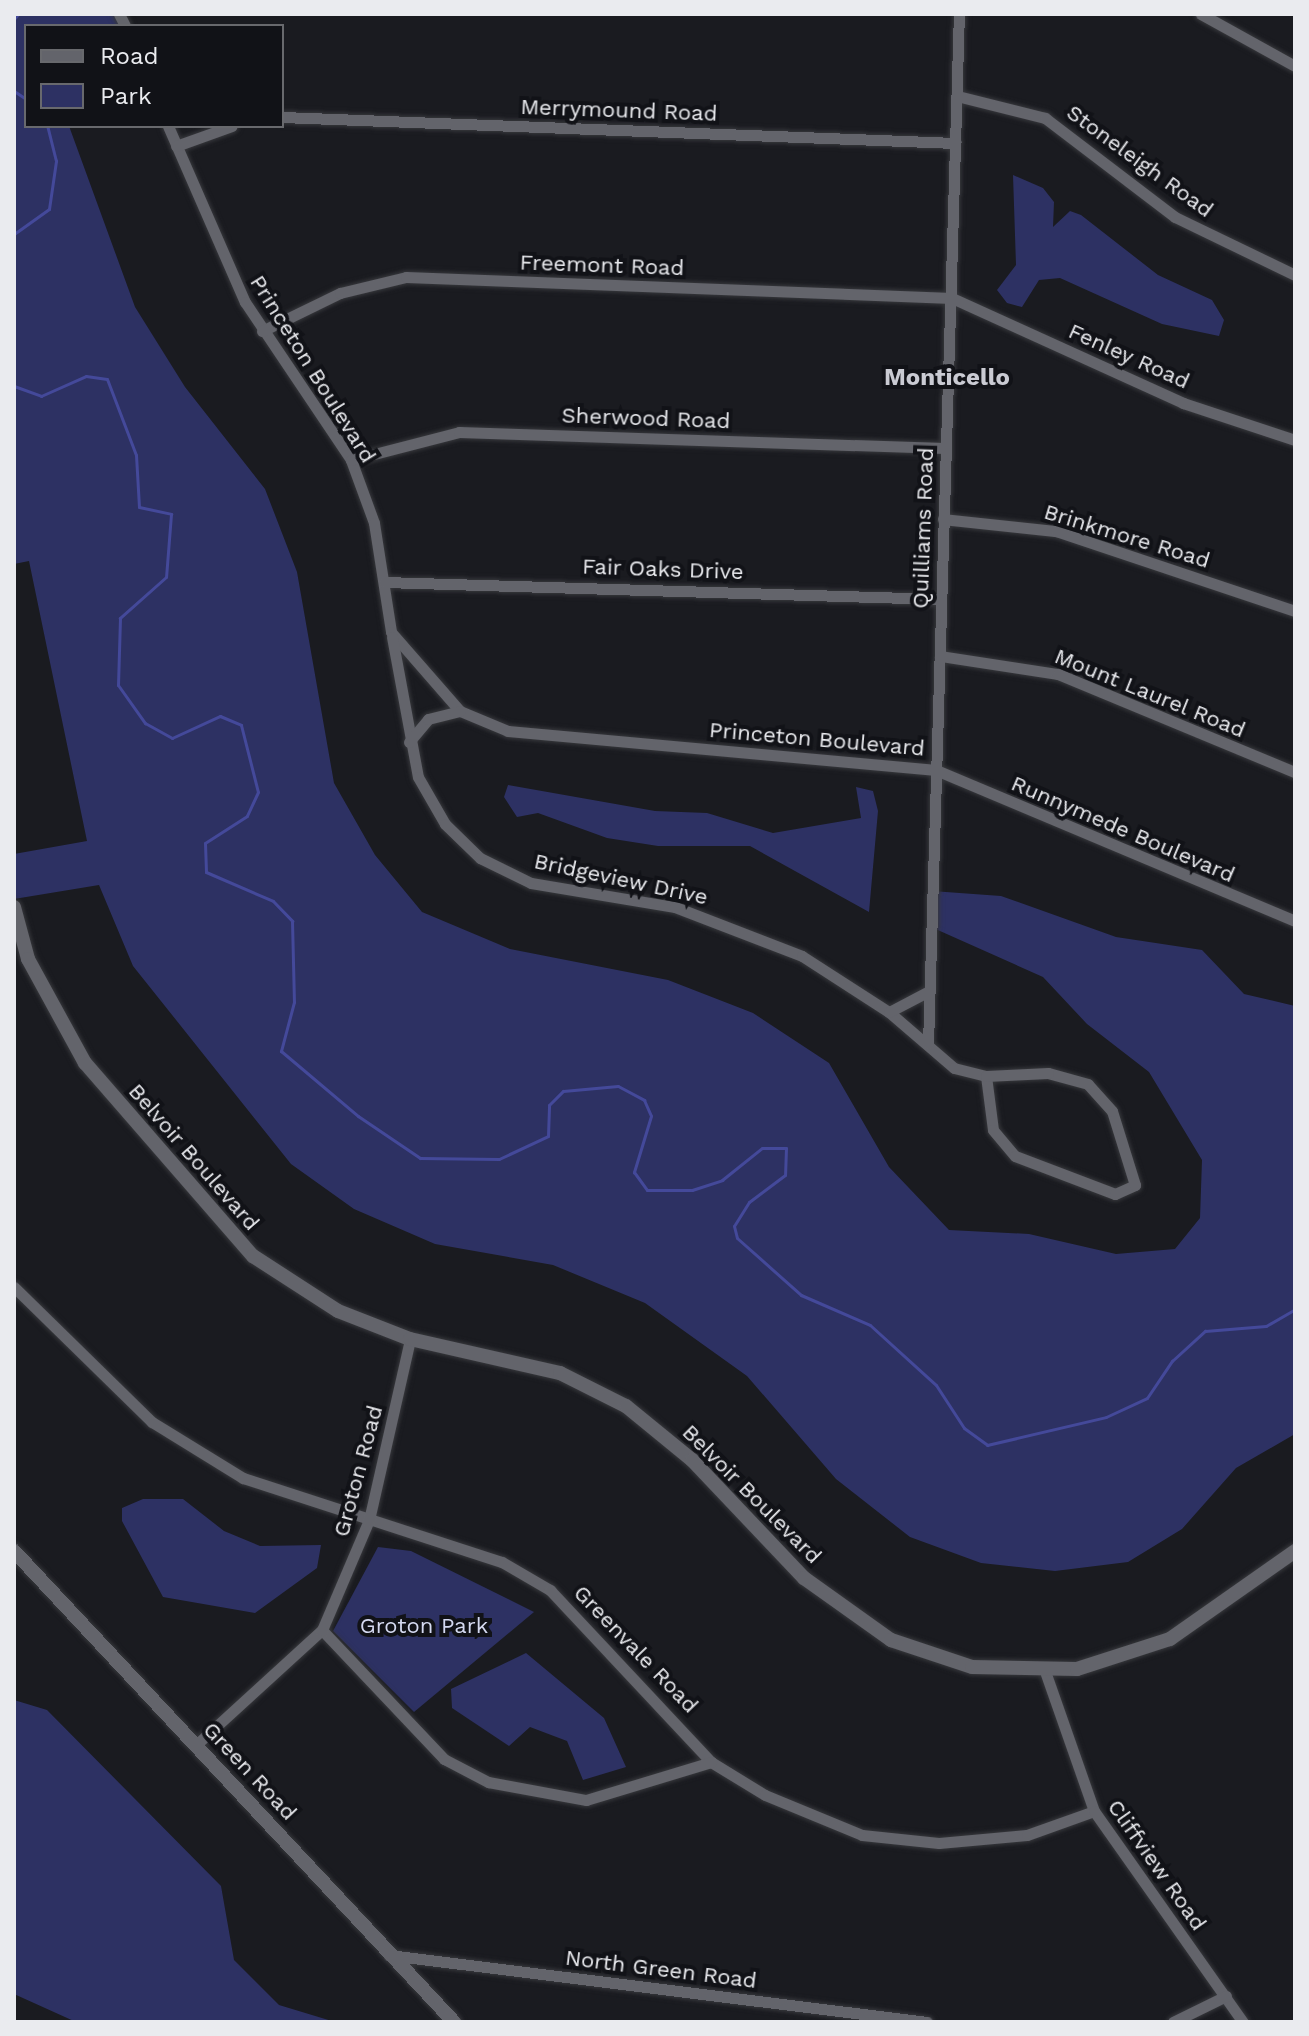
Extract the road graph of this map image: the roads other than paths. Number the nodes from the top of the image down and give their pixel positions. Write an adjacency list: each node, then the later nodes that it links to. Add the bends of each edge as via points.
1 (959, 14): 4 (street, Quilliams Road)
2 (1201, 14): 3 (street)
3 (1295, 66)
4 (957, 96): 8 (street, Quilliams Road); 10 (street, Stoneleigh Road, via 1045,118 1175,217)
5 (284, 117): 8 (street, Merrymound Road)
6 (169, 128): 9 (street, Princeton Boulevard)
7 (226, 128): 9 (street)
8 (955, 143): 11 (street, Quilliams Road)
9 (176, 146): 12 (street, Princeton Boulevard)
10 (1295, 275)
11 (952, 298): 12 (street, Freemont Road, via 406,277 340,293); 13 (street, Fenley Road, via 1183,403); 14 (street, Quilliams Road)
12 (262, 331): 15 (street, Princeton Boulevard)
13 (1295, 440)
14 (945, 448): 15 (street, Sherwood Road, via 459,432); 16 (street, Quilliams Road)
15 (351, 460): 17 (street, Princeton Boulevard)
16 (943, 519): 18 (street, Quilliams Road); 19 (street, Brinkmore Road, via 1056,531)
17 (384, 582): 18 (street, Fair Oaks Drive); 20 (street, Princeton Boulevard)
18 (941, 599): 21 (street, Quilliams Road)
19 (1295, 611)
20 (391, 632): 22 (street, Princeton Boulevard); 23 (street, Bridgeview Drive)
21 (940, 656): 24 (street, Quilliams Road); 25 (street, Mount Laurel Road, via 1058,674)
22 (460, 711): 23 (street, via 428,719); 24 (street, Princeton Boulevard, via 508,731)
23 (409, 742): 29 (street, Bridgeview Drive, via 418,777 445,824 505,873 675,907 745,930 834,974)
24 (936, 770): 27 (street, Runnymede Boulevard); 28 (street, Quilliams Road)
25 (1295, 772)
26 (14, 907): 33 (street, Belvoir Boulevard, via 28,959 85,1063 253,1256 338,1311)
27 (1295, 921)
28 (929, 991): 29 (street); 30 (street, Quilliams Road)
29 (889, 1012): 30 (street, Bridgeview Drive)
30 (928, 1044): 31 (street, Bridgeview Drive, via 954,1068)
31 (986, 1076): 31 (street, via 989,1119 1015,1156 1115,1194 1135,1185 1112,1111 1088,1084 1048,1073)
32 (14, 1287): 34 (street, Greenvale Road, via 152,1422 243,1478)
33 (410, 1339): 34 (street, Groton Road); 38 (street, Belvoir Boulevard, via 560,1373 626,1406 692,1460 804,1578 891,1640 972,1667)
34 (369, 1520): 37 (street, Groton Road); 40 (street, Greenvale Road, via 502,1562 550,1590)
35 (14, 1551): 39 (street, Green Road)
36 (1295, 1551): 38 (street, Belvoir Boulevard, via 1170,1639)
37 (322, 1630): 39 (street, Groton Road); 40 (street, via 444,1759 488,1782 586,1800)
38 (1046, 1674): 41 (street, Cliffview Road)
39 (197, 1744): 42 (street, Green Road)
40 (711, 1762): 41 (street, Greenvale Road, via 765,1795 862,1835 987,1842)
41 (1094, 1811): 43 (street, Cliffview Road)
42 (389, 1955): 44 (street, Green Road); 45 (street, North Green Road)
43 (1226, 1996): 46 (street); 47 (street, Cliffview Road)
44 (454, 2022)
45 (927, 2022)
46 (1173, 2022)
47 (1243, 2022)

